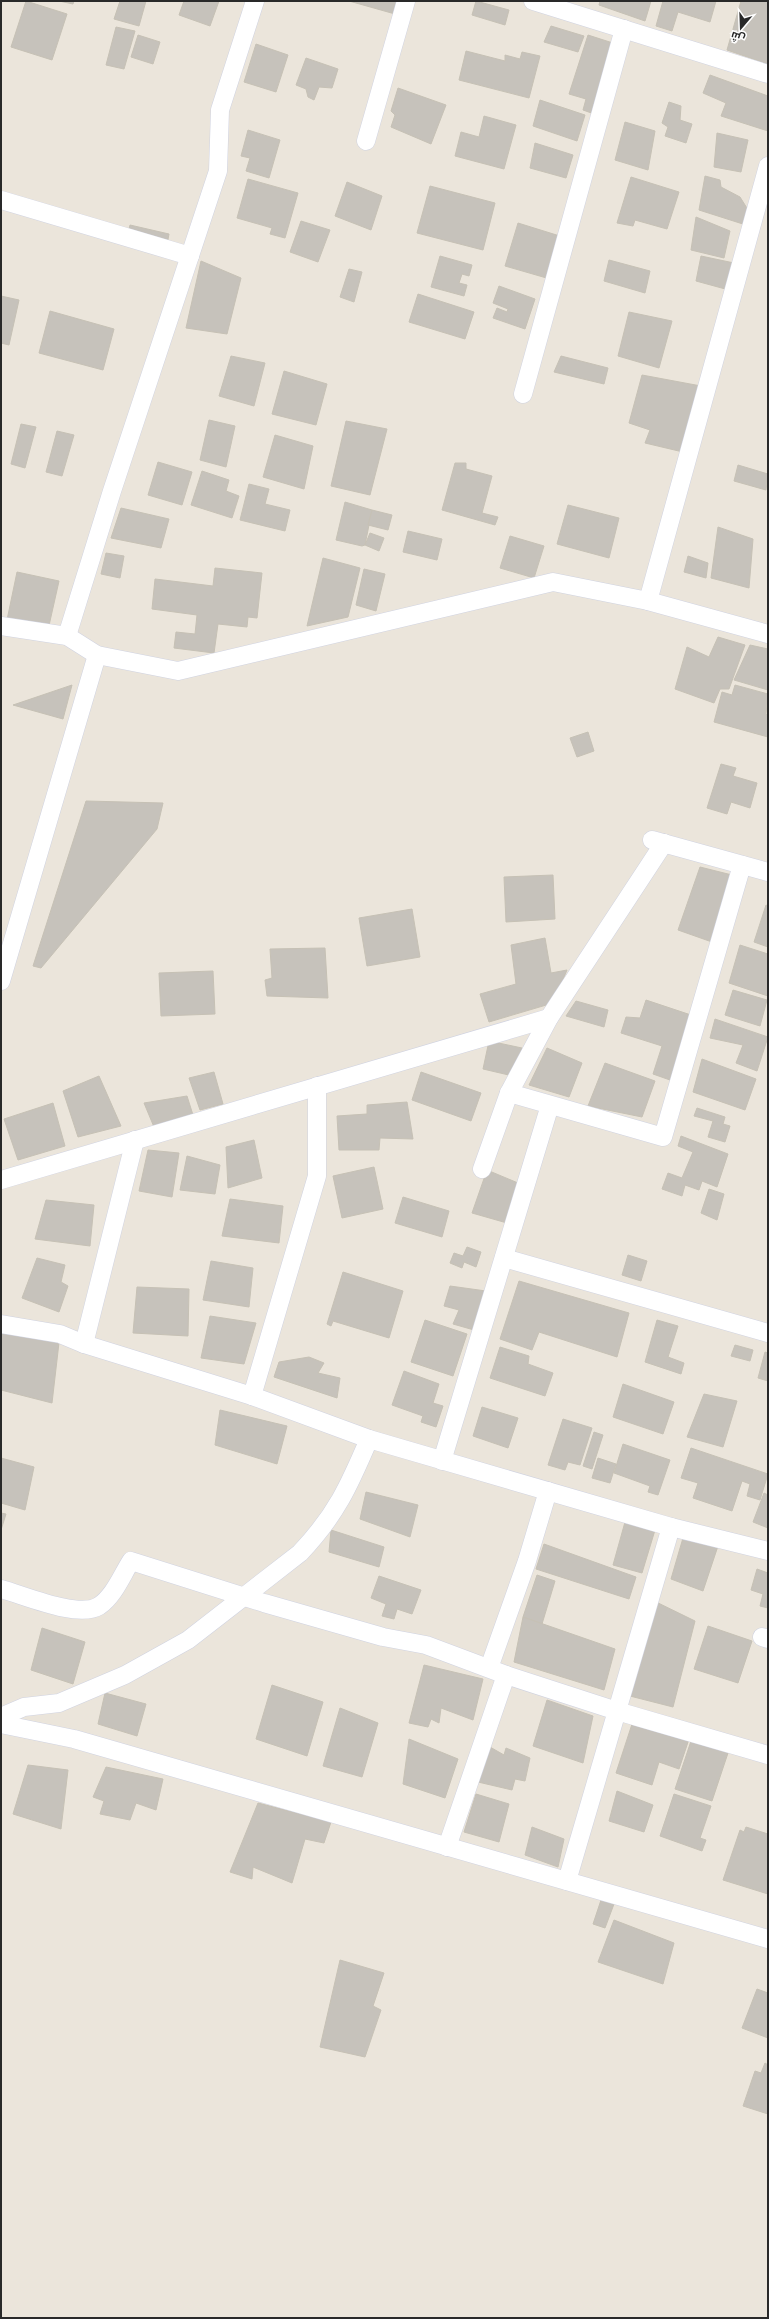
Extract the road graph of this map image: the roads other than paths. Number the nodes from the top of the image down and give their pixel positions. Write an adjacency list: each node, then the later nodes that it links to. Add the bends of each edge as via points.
1 (255, 1): 9 (street, via 220,110 218,171)
2 (406, 1): 6 (street)
3 (533, 1): 4 (street)
4 (624, 29): 5 (street); 10 (street)
5 (768, 74)
6 (366, 141)
7 (768, 166): 11 (street)
8 (1, 200): 9 (street)
9 (190, 256): 14 (street)
10 (523, 394)
11 (648, 601): 13 (street); 15 (street, via 553,582 178,671)
12 (1, 626): 14 (street)
13 (768, 634)
14 (67, 636): 15 (street)
15 (98, 655): 18 (street)
16 (742, 865): 17 (street); 19 (street, via 658,842); 22 (street, via 663,1137)
17 (768, 872)
18 (1, 981)
19 (549, 1018): 20 (street); 21 (street)
20 (317, 1086): 23 (street); 30 (street, via 317,1176)
21 (509, 1093): 22 (street); 24 (street)
22 (550, 1105): 26 (street)
23 (135, 1140): 25 (street); 29 (street)
24 (482, 1169)
25 (1, 1180)
26 (504, 1258): 28 (street); 32 (street)
27 (1, 1324): 29 (street, via 60,1334)
28 (768, 1333)
29 (84, 1344): 30 (street)
30 (252, 1396): 31 (street)
31 (369, 1439): 32 (street); 37 (street, via 339,1506 326,1524 300,1553)
32 (442, 1461): 33 (street)
33 (548, 1491): 34 (street); 38 (street, via 527,1561)
34 (671, 1527): 35 (street); 40 (street)
35 (768, 1551)
36 (1, 1589): 37 (street, via 60,1607 89,1610 99,1606 110,1596 131,1560)
37 (242, 1597): 38 (street, via 383,1637 426,1645); 41 (street, via 188,1640 125,1675 59,1703 24,1707)
38 (489, 1668): 39 (street)
39 (506, 1675): 40 (street); 44 (street)
40 (617, 1711): 43 (street); 45 (street)
41 (1, 1718)
42 (1, 1724): 44 (street, via 74,1739)
43 (768, 1755)
44 (447, 1847): 45 (street)
45 (567, 1881): 46 (street)
46 (768, 1939)

